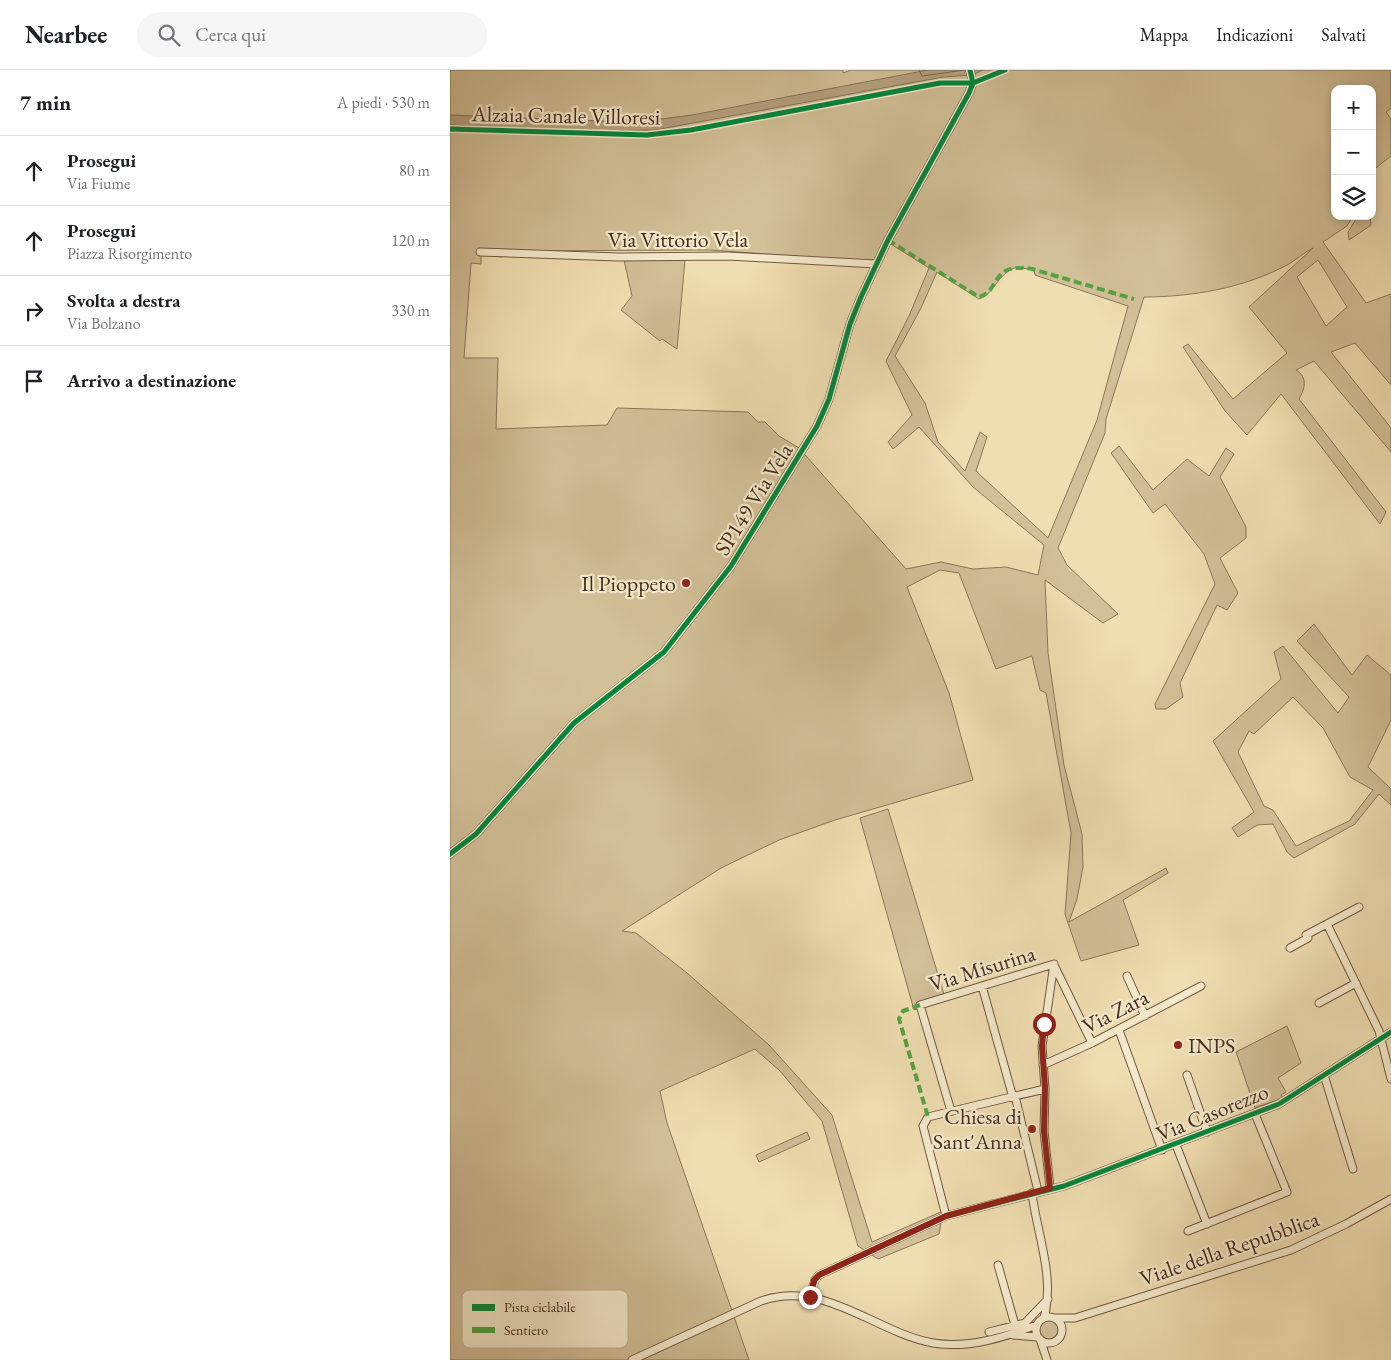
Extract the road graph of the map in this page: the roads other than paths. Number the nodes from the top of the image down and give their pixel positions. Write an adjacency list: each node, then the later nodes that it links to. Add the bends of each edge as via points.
1 (970, 70): 3 (street, SP149 Via Vela, via 973,83 969,93)
2 (480, 252): 3 (street, Via Vittorio Vela, via 618,257 728,256)
3 (876, 264): 4 (street, SP149 Via Vela, via 853,315 825,411 731,566 664,652 574,723 476,834)
4 (450, 854)
5 (1359, 907): 6 (street)
6 (1327, 924): 7 (street); 10 (street)
7 (1290, 948)
8 (1054, 964): 11 (street, Via Misurina); 18 (street); 19 (street, via 1044,1024)
9 (1127, 976): 14 (street)
10 (1356, 983): 13 (street); 17 (street, via 1379,1031)
11 (982, 986): 24 (street); 25 (street, Via Misurina, via 920,1005)
12 (1201, 986): 14 (street, Via Zara)
13 (1319, 1003)
14 (1145, 1016): 15 (street, Via Zara)
15 (1119, 1030): 18 (street, Via Zara); 29 (street)
16 (1391, 1032): 17 (street, Via Casorezzo)
17 (1380, 1040): 21 (street, Via Casorezzo); 22 (street)
18 (1092, 1043): 19 (street, Via Zara)
19 (1042, 1066): 23 (street)
20 (1187, 1075): 27 (street)
21 (1324, 1075): 26 (street, Via Casorezzo, via 1280,1104); 30 (street)
22 (1391, 1079)
23 (1045, 1089): 24 (street); 31 (street, via 1044,1131)
24 (1015, 1096): 25 (street); 32 (street)
25 (951, 1111): 34 (street, via 928,1117 923,1126)
26 (1256, 1114): 27 (street, Via Casorezzo); 35 (street, via 1287,1192)
27 (1206, 1132): 28 (street, Via Casorezzo)
28 (1176, 1145): 29 (street, Via Casorezzo); 35 (street)
29 (1162, 1150): 31 (street, Via Casorezzo, via 1064,1186)
30 (1353, 1169)
31 (1050, 1188): 32 (street, Via Casorezzo)
32 (1035, 1192): 34 (street, Via Casorezzo); 39 (street)
33 (1391, 1199): 41 (street, Viale della Repubblica, via 1291,1250)
34 (946, 1216): 38 (street, Via Casorezzo, via 819,1275 814,1280)
35 (1206, 1224): 36 (street)
36 (1188, 1231)
37 (998, 1264): 43 (street)
38 (810, 1297): 46 (street, via 834,1303 933,1343 965,1344); 49 (street, via 761,1301)
39 (1048, 1301): 40 (street); 43 (street, via 1025,1323)
40 (1050, 1318): 41 (street); 42 (street); 45 (street, via 1061,1324)
41 (1075, 1318): 45 (street)
42 (1038, 1325): 46 (street); 47 (street)
43 (1015, 1326): 44 (street)
44 (989, 1332)
45 (1062, 1332): 48 (street)
46 (1011, 1334): 47 (street)
47 (1039, 1338): 48 (street); 50 (street)
48 (1053, 1342): 50 (street)
49 (632, 1360)
50 (1047, 1360)

